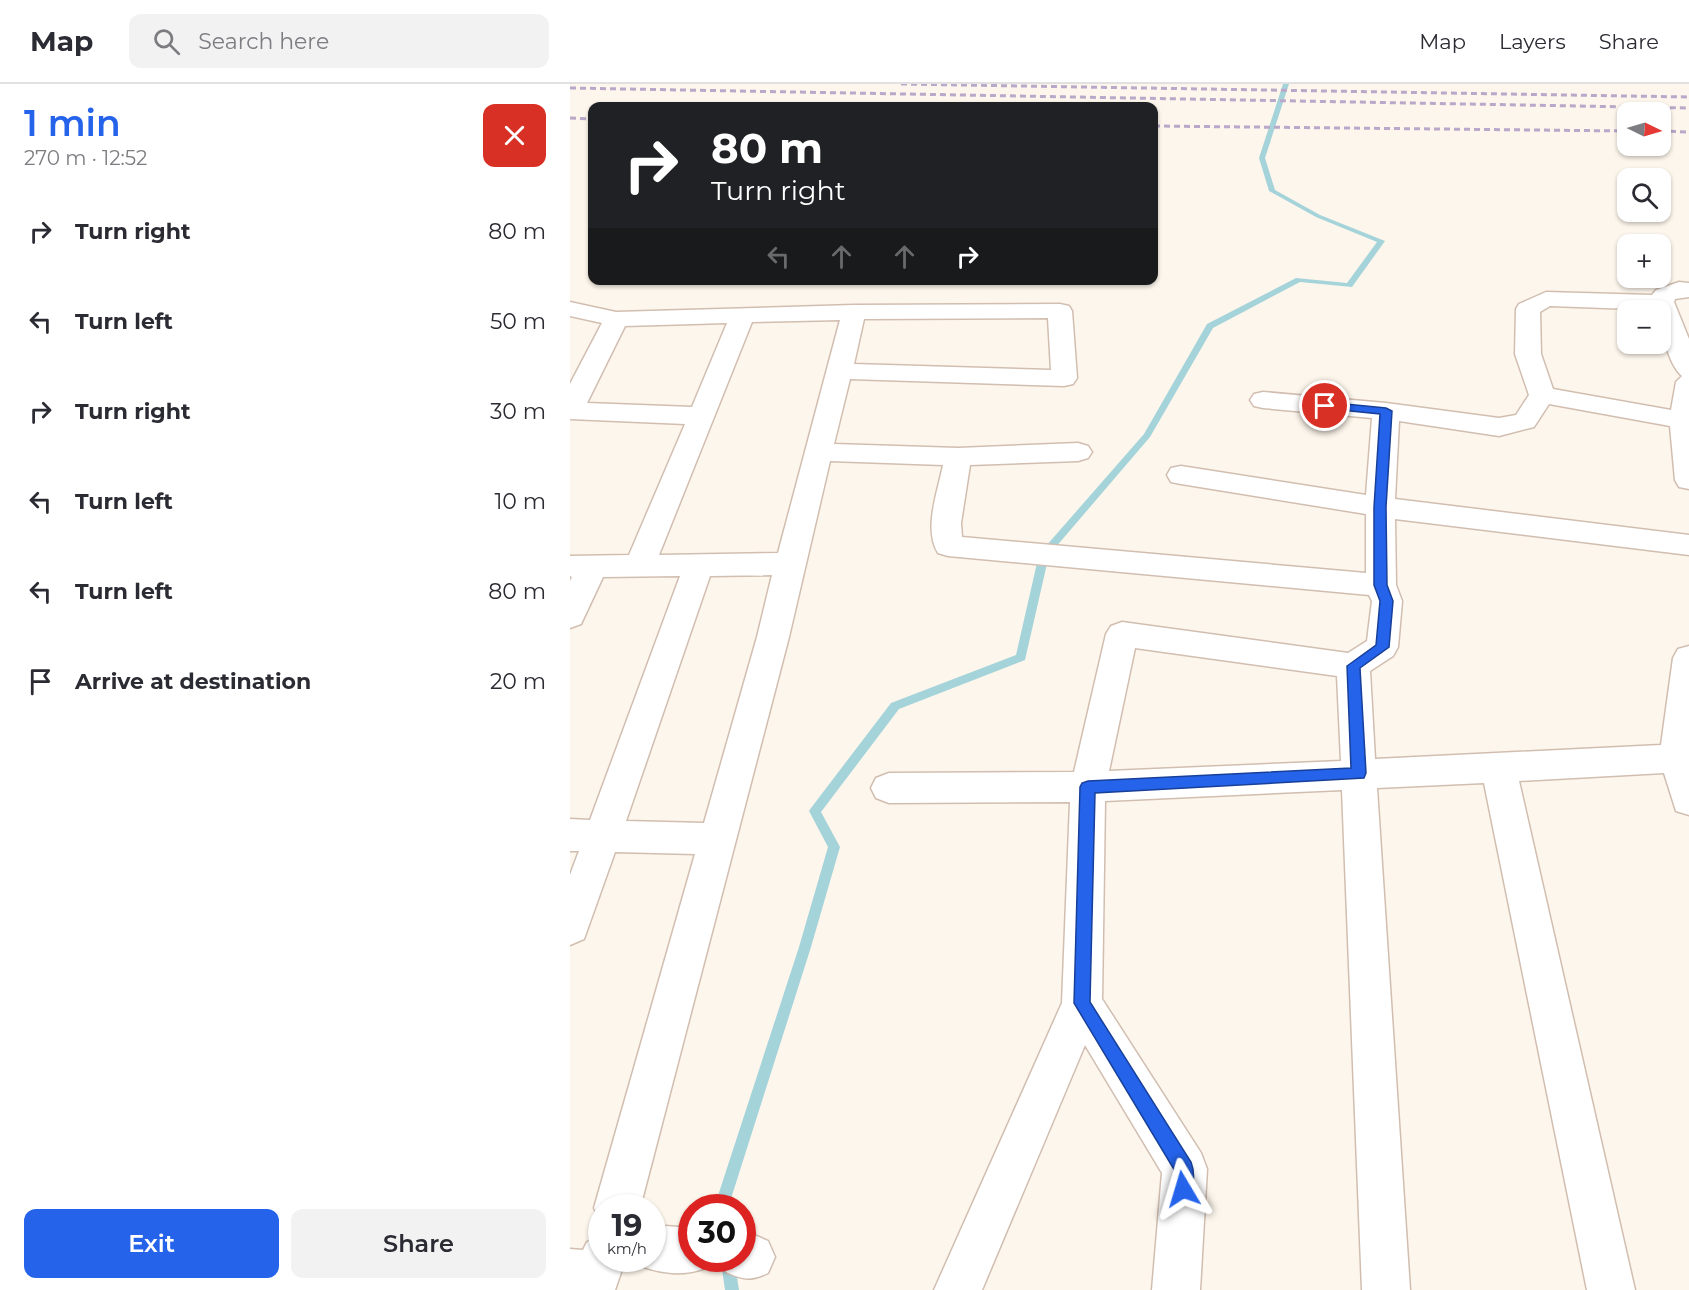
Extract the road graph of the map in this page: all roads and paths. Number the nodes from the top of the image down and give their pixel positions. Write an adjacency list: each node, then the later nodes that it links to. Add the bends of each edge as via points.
1 (1689, 290): 2 (street, via 1679,289 1664,295)
2 (1663, 300)
3 (1617, 301): 12 (street, via 1546,299 1528,309 1528,354)
4 (570, 309): 7 (street)
5 (854, 312): 6 (street); 10 (street); 10 (street, via 1060,311 1064,378)
6 (743, 315): 7 (street); 16 (street)
7 (615, 319): 14 (street)
8 (1671, 325): 9 (street)
9 (1689, 370)
10 (839, 371): 18 (street)
11 (1689, 382): 17 (street)
12 (1542, 395): 15 (street, via 1525,421 1499,427); 17 (street)
13 (1263, 400): 15 (street)
14 (570, 411): 16 (street)
15 (1386, 411): 23 (street)
16 (701, 416): 28 (street)
17 (1683, 420): 22 (street)
18 (819, 452): 20 (street); 25 (street)
19 (1078, 452): 20 (street)
20 (958, 457): 29 (street, via 946,523 948,546)
21 (1181, 476): 23 (street)
22 (1689, 480)
23 (1380, 507): 24 (street); 29 (street)
24 (1689, 545)
25 (791, 564): 26 (street); 40 (street)
26 (699, 565): 28 (street); 39 (street)
27 (581, 566): 28 (street); 30 (street)
28 (639, 566)
29 (1381, 585): 32 (street, via 1387,601 1382,647)
30 (570, 616)
31 (1689, 657): 33 (street)
32 (1353, 666): 35 (street); 36 (street, via 1122,634)
33 (1683, 758): 34 (street); 38 (street)
34 (1499, 770): 35 (street); 49 (street)
35 (1359, 773): 36 (street); 48 (street)
36 (1088, 787): 37 (street); 42 (street)
37 (888, 788)
38 (1689, 800)
39 (586, 835): 40 (street); 41 (street)
40 (718, 839): 43 (street)
41 (570, 927)
42 (1082, 1003): 46 (street); 47 (street, via 1185,1169)
43 (621, 1194)
44 (570, 1272): 45 (street)
45 (599, 1272)
46 (958, 1290)
47 (1176, 1290)
48 (1386, 1290)
49 (1611, 1290)

